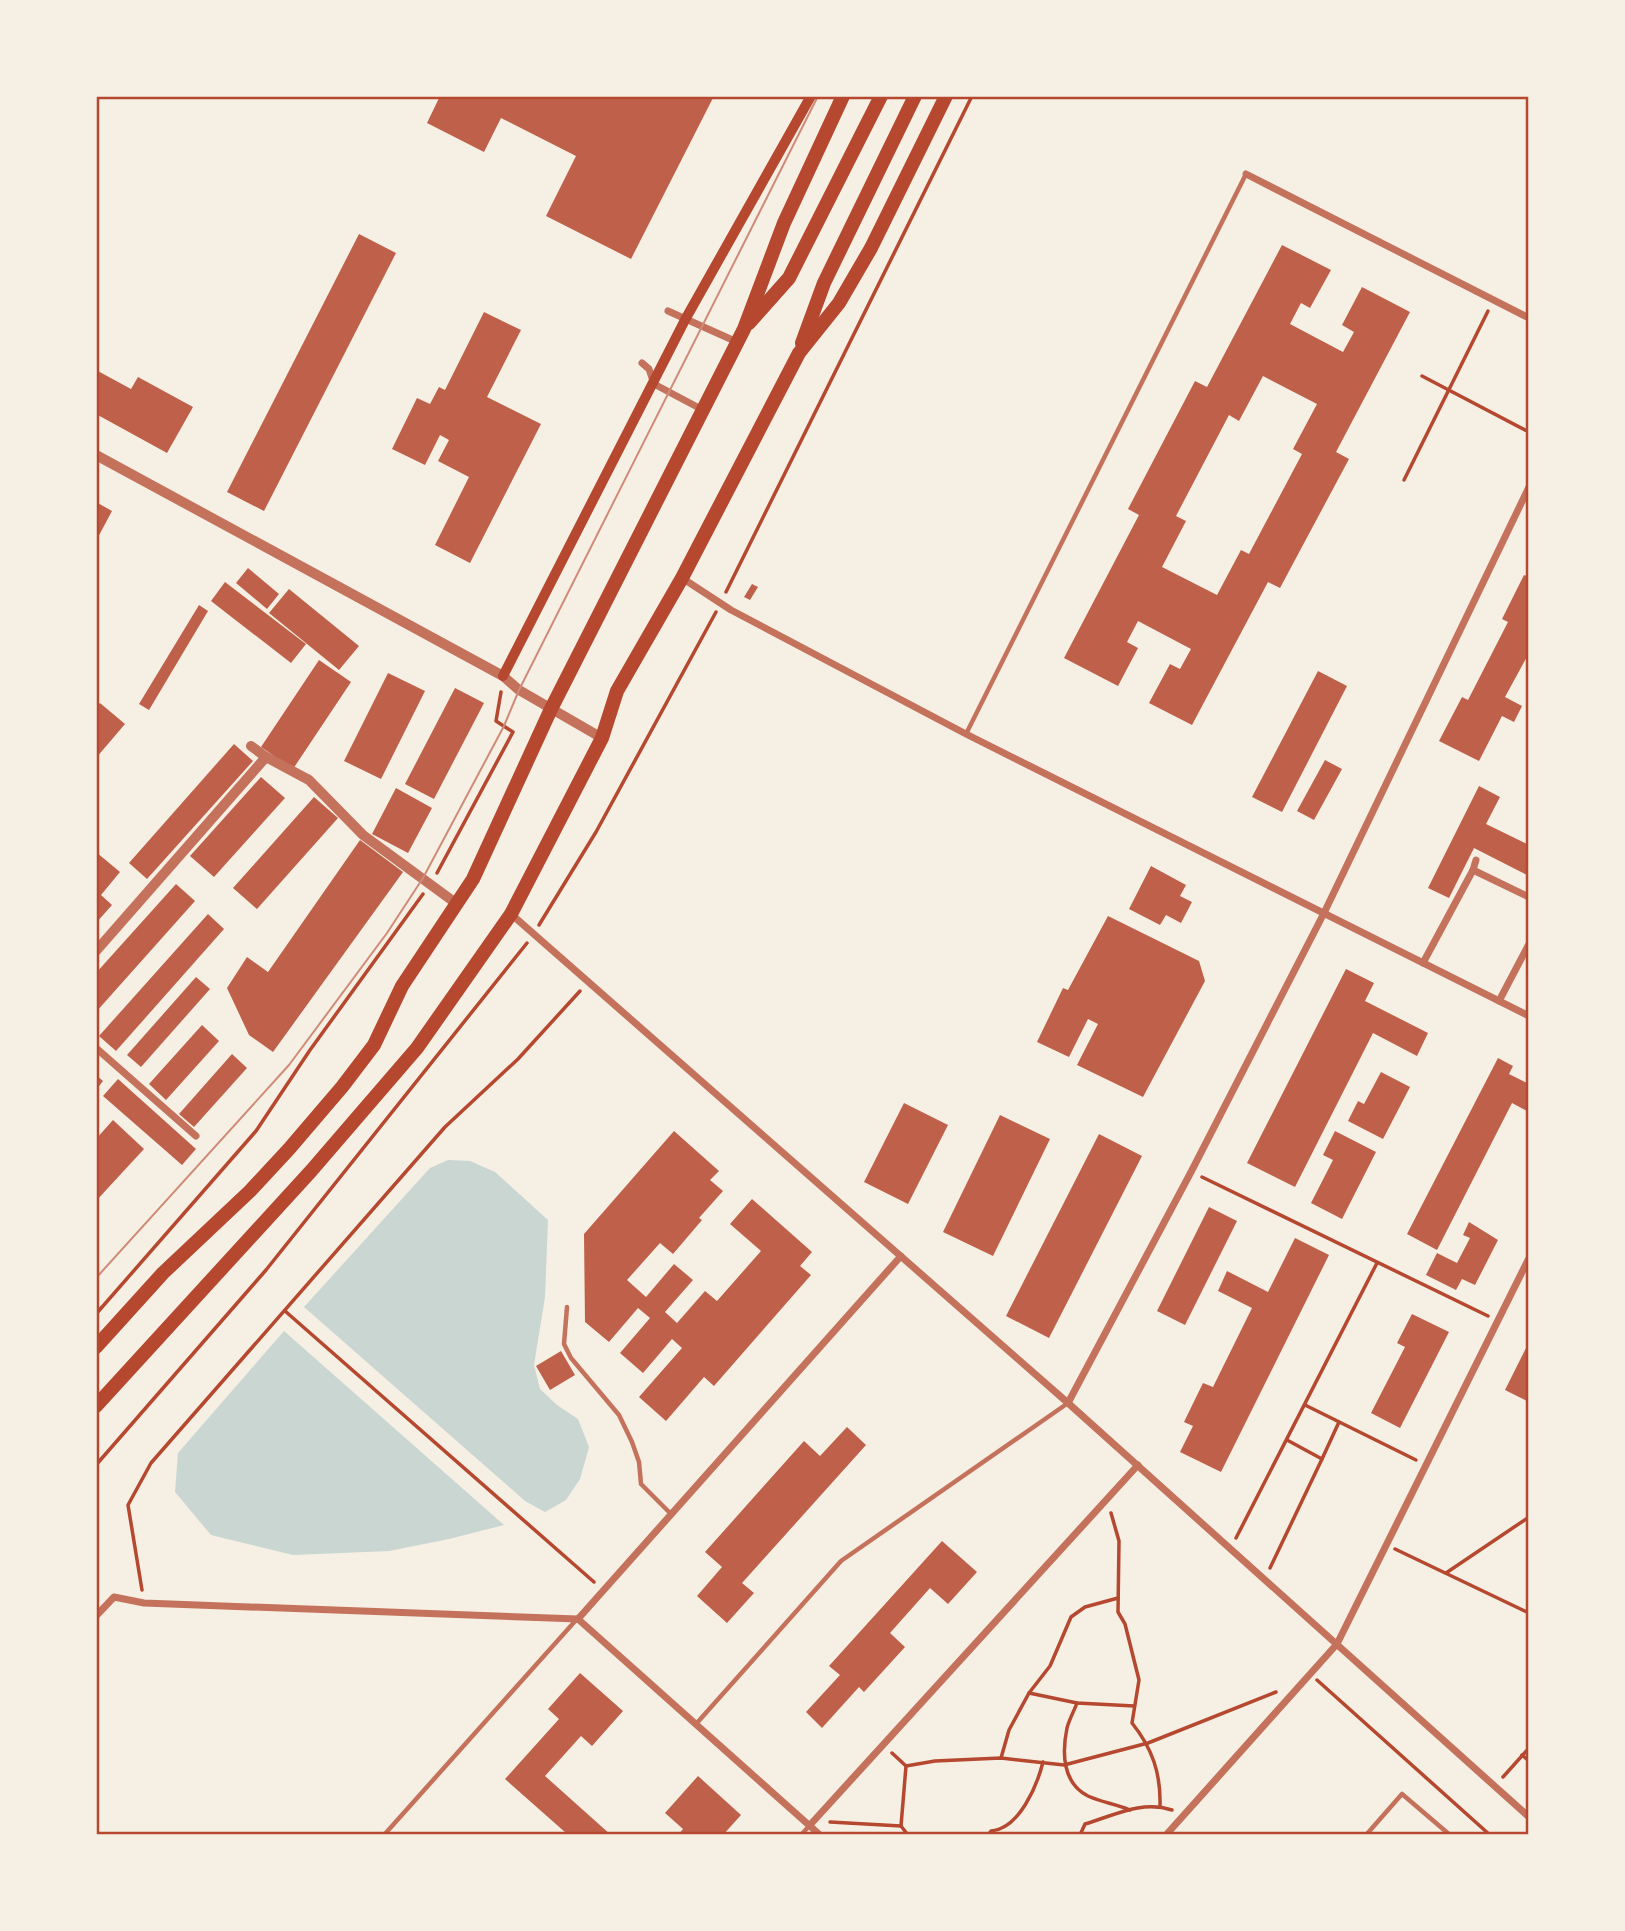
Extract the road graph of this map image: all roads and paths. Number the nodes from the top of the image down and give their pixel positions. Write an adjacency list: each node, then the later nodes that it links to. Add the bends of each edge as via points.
1 (811, 96): 9 (main road)
2 (843, 96): 11 (highway, via 784,223)
3 (881, 96): 11 (highway, via 789,278)
4 (915, 96): 12 (highway, via 824,282)
5 (946, 96): 12 (highway, via 871,248 839,303)
6 (1246, 174): 7 (street); 25 (lane)
7 (1493, 300): 10 (street); 16 (path)
8 (667, 311): 9 (street)
9 (685, 318): 11 (street); 15 (main road)
10 (1529, 318)
11 (740, 336): 17 (highway)
12 (799, 353): 22 (highway)
13 (642, 363): 15 (street)
14 (1422, 376): 16 (path)
15 (654, 384): 17 (street); 23 (main road)
16 (1449, 390): 18 (path); 20 (path)
17 (702, 410): 24 (highway)
18 (1529, 432)
19 (96, 455): 23 (street)
20 (1404, 480)
21 (1529, 487): 34 (street)
22 (682, 578): 25 (street, via 731,610); 26 (highway, via 617,691)
23 (503, 676): 24 (street); 31 (path, via 496,722 513,732)
24 (551, 709): 26 (street); 33 (highway, via 473,879)
25 (966, 734): 34 (street)
26 (602, 738): 35 (highway)
27 (251, 746): 28 (street)
28 (266, 757): 31 (street, via 309,780 363,835); 37 (street)
29 (1476, 860): 30 (street)
30 (1473, 870): 32 (street); 38 (street)
31 (431, 884): 33 (street); 50 (path, via 256,1131)
32 (1529, 897)
33 (457, 904): 52 (highway, via 402,986 374,1045 342,1087 250,1191 163,1273)
34 (1324, 913): 38 (street); 44 (street)
35 (511, 914): 39 (street); 55 (highway, via 417,1048)
36 (1529, 944): 40 (street)
37 (96, 951)
38 (1423, 963): 40 (street)
39 (588, 982): 45 (street); 49 (path, via 518,1059 445,1127)
40 (1499, 1001): 41 (street)
41 (1529, 1016)
42 (96, 1048): 43 (street)
43 (196, 1136)
44 (1191, 1172): 47 (path); 53 (street)
45 (901, 1256): 53 (street); 62 (street)
46 (1529, 1258): 51 (street)
47 (1377, 1263): 51 (path); 54 (path)
48 (567, 1307): 62 (lane, via 564,1343 571,1358 619,1415 639,1462 641,1484)
49 (285, 1311): 68 (path); 70 (path, via 151,1463 128,1505)
50 (96, 1314)
51 (1497, 1321): 60 (street)
52 (96, 1348)
53 (1068, 1402): 59 (street); 80 (lane, via 841,1562)
54 (1305, 1405): 56 (path); 57 (path)
55 (96, 1406)
56 (1339, 1422): 58 (path); 60 (path)
57 (1287, 1440): 58 (path); 65 (path)
58 (1322, 1459): 67 (path)
59 (1138, 1465): 61 (street); 65 (street)
60 (1426, 1465): 64 (street)
61 (1107, 1498): 69 (path, via 1119,1541); 82 (street)
62 (671, 1514): 68 (street)
63 (1529, 1517): 66 (path)
64 (1387, 1545): 66 (path); 74 (street)
65 (1231, 1549): 67 (street)
66 (1446, 1573): 71 (path)
67 (1264, 1579): 74 (street)
68 (603, 1591): 73 (street)
69 (1118, 1598): 77 (path, via 1085,1606 1071,1617 1050,1666); 79 (path, via 1139,1680)
70 (144, 1602): 72 (street, via 114,1597); 73 (street)
71 (1529, 1613)
72 (96, 1616)
73 (578, 1619): 80 (street); 97 (lane)
74 (1337, 1644): 75 (street); 90 (street)
75 (1311, 1674): 93 (street); 106 (path)
76 (1284, 1689): 81 (path)
77 (1029, 1693): 78 (path); 85 (path, via 1009,1730)
78 (1077, 1703): 79 (path); 88 (path, via 1067,1725)
79 (1134, 1706): 81 (path, via 1132,1723)
80 (696, 1724): 95 (street)
81 (1148, 1743): 88 (path); 91 (path, via 1161,1783)
82 (883, 1745): 89 (path); 95 (street)
83 (1529, 1748): 84 (path)
84 (1522, 1755): 86 (path); 90 (path)
85 (1001, 1758): 87 (path); 89 (path)
86 (1529, 1761)
87 (1044, 1762): 88 (path); 101 (path, via 1037,1784 1011,1823)
88 (1064, 1765): 92 (path, via 1086,1795)
89 (906, 1766): 96 (path)
90 (1495, 1786): 94 (street)
91 (1160, 1806): 92 (path, via 1140,1805); 93 (path)
92 (1130, 1810): 102 (path, via 1085,1824)
93 (1185, 1814): 103 (street)
94 (1529, 1817)
95 (812, 1823): 96 (path); 98 (lane); 99 (street)
96 (901, 1826): 100 (path)
97 (384, 1835)
98 (801, 1835)
99 (820, 1835)
100 (908, 1835)
101 (988, 1835)
102 (1080, 1835)
103 (1166, 1835)
104 (1366, 1835): 105 (lane, via 1402,1794)
105 (1450, 1835)
106 (1490, 1835)

